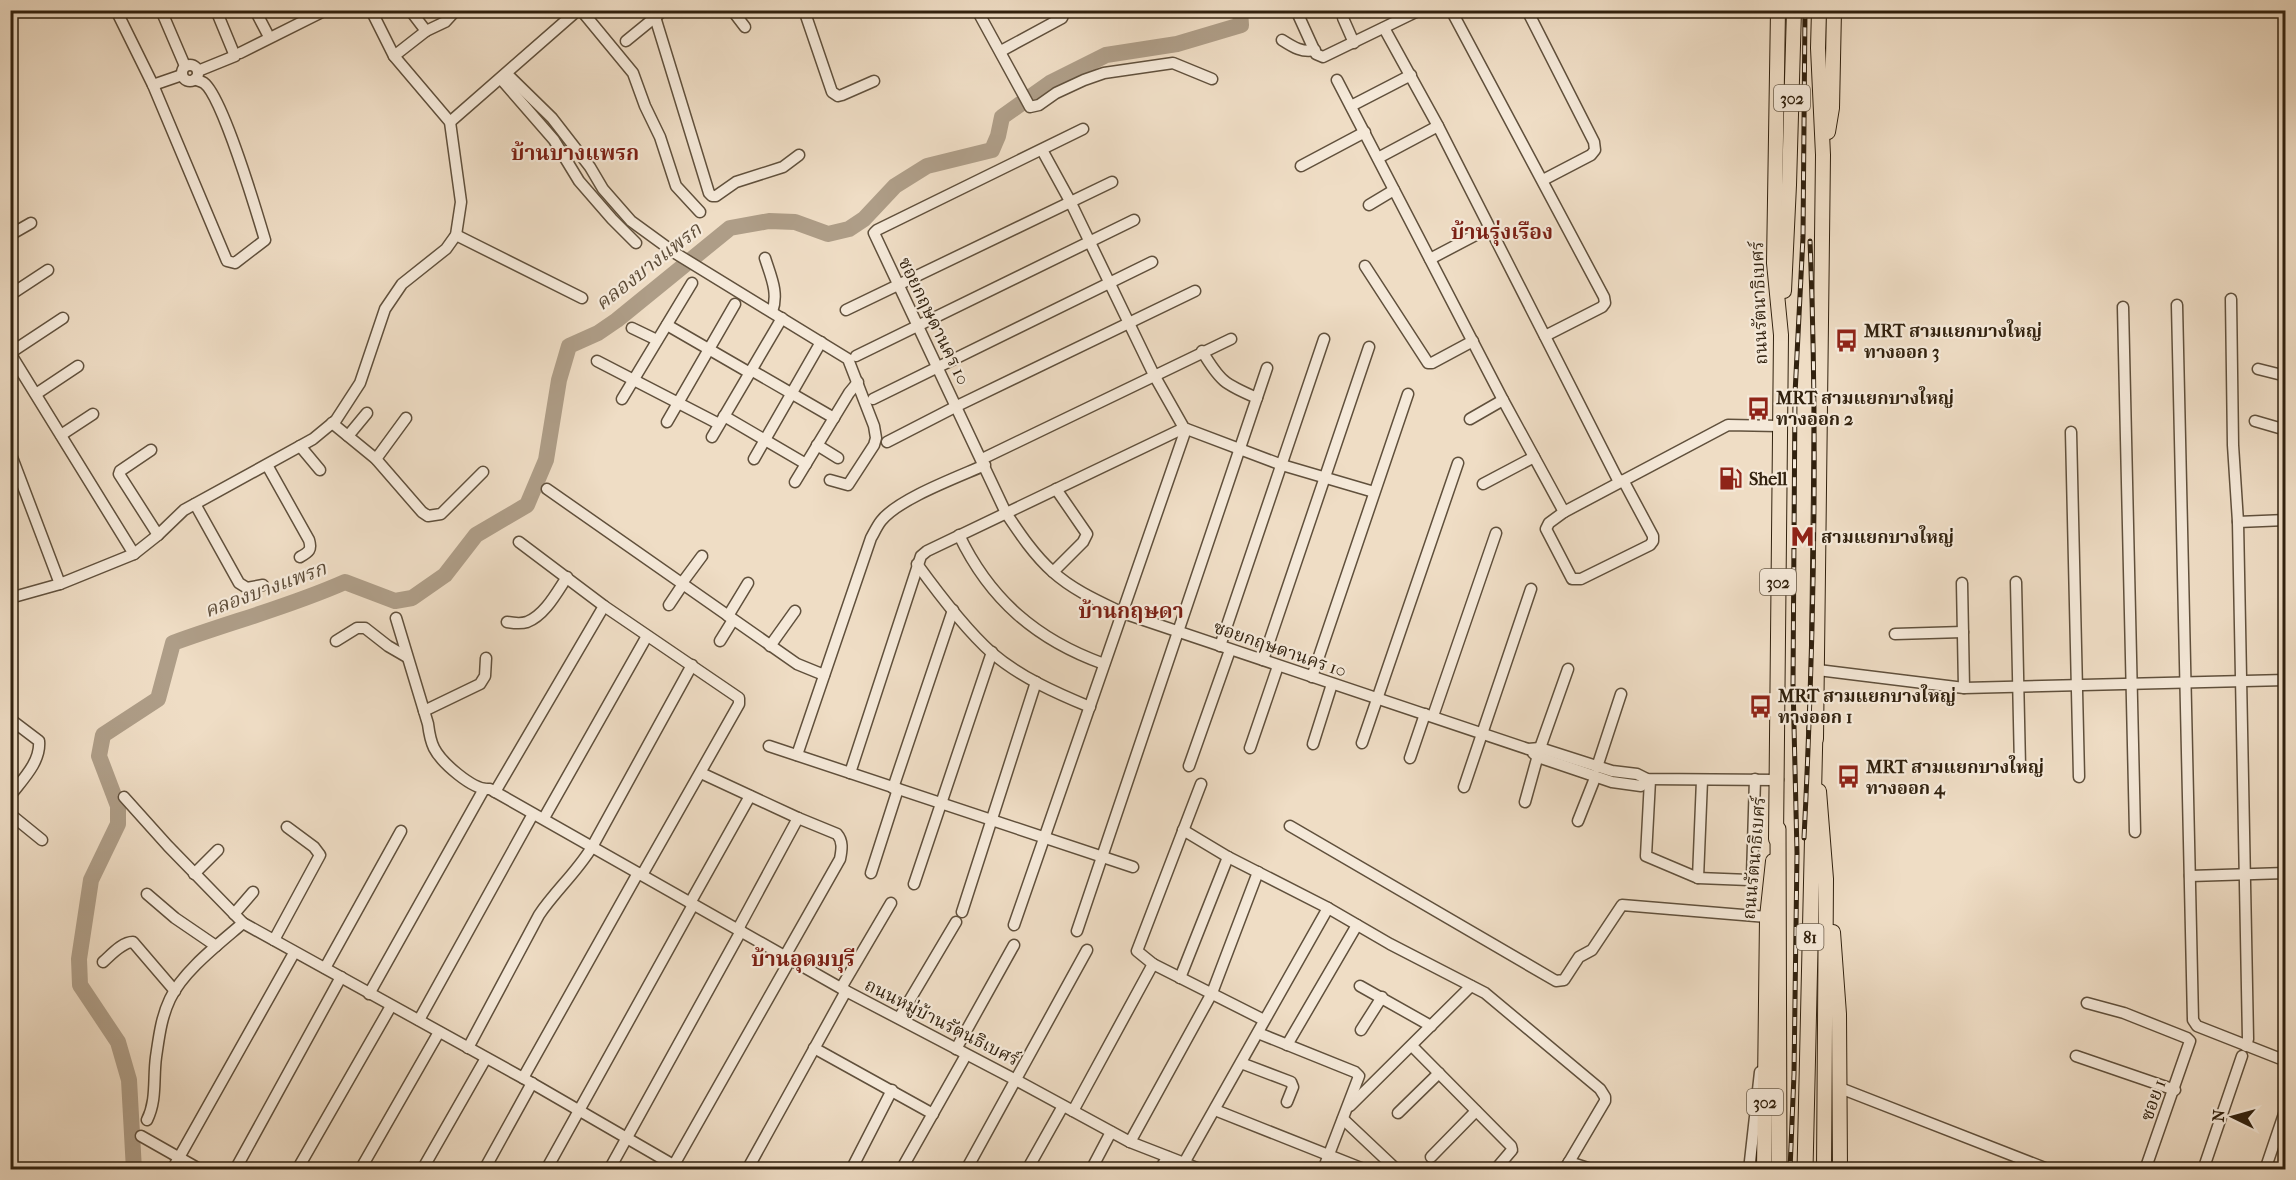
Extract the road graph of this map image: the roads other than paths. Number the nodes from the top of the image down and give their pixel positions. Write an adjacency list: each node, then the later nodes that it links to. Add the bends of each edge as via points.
1 (116, 10): 42 (street)
2 (161, 10): 35 (street)
3 (216, 10): 36 (street, via 236,56)
4 (255, 10): 27 (street)
5 (326, 10): 33 (street)
6 (370, 10): 34 (street)
7 (410, 10): 26 (street)
8 (456, 10): 26 (street, via 445,22)
9 (579, 10): 38 (street); 58 (street, via 633,73 676,186)
10 (732, 10): 24 (street)
11 (804, 10): 41 (street, via 831,92 842,95)
12 (977, 10): 32 (street)
13 (1065, 10): 32 (street, via 1062,18)
14 (1296, 10): 31 (street)
15 (1350, 10): 30 (street, via 1343,18)
16 (1420, 10): 25 (street)
17 (1451, 10): 53 (street)
18 (1527, 10): 53 (street, via 1595,150)
19 (1778, 10): 88 (main road, ถนนรัตนาธิเบศร์ / 302, via 1774,263)
20 (1794, 10): 88 (main road, 302)
21 (1819, 10): 50 (main road, 302)
22 (1834, 10): 50 (main road, 302, via 1832,108)
23 (660, 14): 28 (street); 49 (street, via 709,193 716,196 740,180 783,167)
24 (745, 27)
25 (1384, 28): 30 (street); 37 (street)
26 (426, 31): 34 (street)
27 (267, 33)
28 (626, 40)
29 (1282, 40): 31 (street, via 1298,50)
30 (1354, 43): 31 (street, via 1323,57)
31 (1315, 50)
32 (1000, 51): 39 (street, via 1030,107 1093,76 1150,66 1173,63)
33 (240, 53)
34 (394, 56): 44 (street)
35 (184, 70): 36 (street, via 193,65); 42 (street)
36 (197, 75): 42 (street, via 221,112 265,240 235,263 227,261)
37 (1411, 75): 43 (street); 45 (street)
38 (504, 76): 44 (street); 64 (street, via 555,140 586,189); 82 (street, via 552,118 603,189 631,220 675,253)
39 (1212, 79)
40 (1337, 80): 43 (street)
41 (874, 81)
42 (153, 85)
43 (1351, 106): 47 (street)
44 (450, 122): 63 (street, via 461,202)
45 (1438, 126): 51 (street); 61 (street)
46 (1083, 129): 48 (street)
47 (1365, 132): 51 (street); 52 (street)
48 (1042, 150): 56 (street); 73 (street, ซอยกฤษดานคร 10, via 877,230 874,233)
49 (799, 155)
50 (1823, 155): 208 (main road, 302)
51 (1378, 158): 55 (street)
52 (1301, 166)
53 (1543, 180): 89 (street, via 1605,303)
54 (1112, 182): 56 (street)
55 (1394, 190): 57 (street); 67 (street)
56 (1070, 201): 65 (street); 73 (street)
57 (1369, 205)
58 (700, 212)
59 (1134, 220): 65 (street)
60 (31, 223): 62 (street)
61 (1489, 228): 67 (street); 89 (street)
62 (10, 235)
63 (456, 235): 76 (street); 127 (street, via 446,249 402,284 385,309 360,382)
64 (636, 243)
65 (1090, 243): 72 (street); 86 (street)
66 (765, 258): 82 (street, via 776,294)
67 (1430, 259): 93 (street)
68 (1152, 262): 72 (street)
69 (1365, 266): 93 (street, via 1428,363)
70 (48, 270): 75 (street)
71 (692, 283): 85 (street)
72 (1109, 283): 84 (street); 102 (street)
73 (898, 286): 81 (street); 86 (street, ซอยกฤษดานคร 10)
74 (1195, 291): 84 (street)
75 (10, 295)
76 (582, 298)
77 (2230, 298): 165 (street)
78 (735, 304): 96 (street)
79 (2177, 305): 214 (street)
80 (2123, 307): 216 (street)
81 (846, 310)
82 (777, 315): 94 (street); 105 (street)
83 (63, 318): 98 (street)
84 (1128, 322): 106 (street); 118 (street)
85 (667, 325): 92 (street); 96 (street)
86 (918, 326): 99 (street); 102 (street, ซอยกฤษดานคร 10)
87 (632, 328): 92 (street)
88 (1781, 335): 128 (main road, ถนนรัตนาธิเบศร์ / 302)
89 (1545, 336): 155 (street)
90 (1231, 339): 97 (street)
91 (1324, 339): 150 (street)
92 (657, 340): 108 (street)
93 (1473, 341): 116 (street)
94 (821, 342): 109 (street, via 848,359); 110 (street)
95 (1369, 347): 153 (street)
96 (708, 349): 105 (street); 117 (street)
97 (1202, 351): 106 (street); 113 (street, via 1225,383)
98 (10, 353): 111 (street)
99 (856, 356)
100 (597, 361): 108 (street)
101 (78, 366): 111 (street)
102 (938, 366): 115 (street); 118 (street, ซอยกฤษดานคร 10)
103 (1267, 368): 113 (street)
104 (2258, 369): 107 (street)
105 (750, 372): 110 (street); 124 (street)
106 (1154, 375): 129 (street); 146 (street)
107 (2286, 376)
108 (634, 379): 114 (street); 117 (street)
109 (858, 382): 122 (street); 154 (street, via 876,433 874,445 848,485)
110 (792, 393): 122 (street); 135 (street)
111 (36, 394): 132 (street)
112 (1408, 394): 160 (street)
113 (1257, 398): 140 (street)
114 (622, 399)
115 (873, 399)
116 (1503, 400): 123 (street); 142 (street)
117 (677, 401): 124 (street); 126 (street)
118 (957, 406): 136 (street); 146 (street, ซอยกฤษดานคร 10)
119 (367, 413): 133 (street)
120 (93, 414): 132 (street)
121 (406, 418): 144 (street)
122 (834, 418): 137 (street)
123 (1470, 419)
124 (722, 420): 134 (street); 135 (street)
125 (2255, 421): 130 (street)
126 (667, 422)
127 (332, 423): 133 (street); 138 (street)
128 (1779, 426): 155 (street, via 1728,425); 244 (main road, ถนนรัตนาธิเบศร์ / 302)
129 (1185, 429): 140 (street); 159 (street); 188 (street)
130 (2286, 430)
131 (2071, 432): 217 (street)
132 (61, 435): 170 (street)
133 (348, 436): 144 (street)
134 (711, 437)
135 (766, 440): 145 (street); 148 (street)
136 (887, 442)
137 (817, 445): 143 (street); 148 (street)
138 (300, 446): 149 (street); 151 (street)
139 (151, 450): 168 (street, via 119,474)
140 (1240, 450): 150 (street); 193 (street)
141 (10, 452): 179 (street)
142 (1534, 457): 157 (street); 162 (street)
143 (838, 458)
144 (376, 459): 152 (street, via 428,516 441,514)
145 (754, 459)
146 (984, 462): 163 (street, ซอยกฤษดานคร 10); 209 (street, via 893,509 881,521 871,538)
147 (1458, 463): 221 (street)
148 (806, 464): 156 (street)
149 (267, 465): 161 (street); 172 (street, via 312,548)
150 (1282, 465): 153 (street); 199 (street)
151 (320, 470)
152 (483, 472)
153 (1325, 477): 160 (street); 203 (street)
154 (830, 480)
155 (1621, 481): 162 (street); 162 (street, via 1653,536 1650,544 1581,579 1572,579 1546,529)
156 (795, 482)
157 (1483, 484)
158 (547, 489): 180 (street)
159 (1056, 489): 163 (street); 174 (street, via 1087,534 1083,543)
160 (1374, 492): 210 (street)
161 (195, 504): 168 (street); 181 (street, via 239,583 247,588)
162 (1564, 512)
163 (1006, 513): 167 (street); 174 (street, ซอยกฤษดานคร 10)
164 (2286, 520): 165 (street)
165 (2238, 522): 212 (street)
166 (1496, 533): 224 (street)
167 (959, 535): 173 (street, via 927,550); 204 (street, via 970,558 1024,622 1058,645)
168 (158, 536): 170 (street)
169 (519, 542): 175 (street)
170 (134, 554): 179 (street)
171 (702, 556): 180 (street)
172 (300, 557)
173 (917, 564): 186 (street); 239 (street)
174 (1053, 572): 188 (street, ซอยกฤษดานคร 10)
175 (567, 577): 185 (street); 191 (street, via 552,600 534,617 526,622)
176 (2016, 582): 218 (street)
177 (748, 583): 190 (street)
178 (1962, 583): 192 (street)
179 (60, 584): 183 (street)
180 (682, 584): 184 (street); 190 (street)
181 (263, 585)
182 (1531, 589): 227 (street)
183 (10, 598)
184 (669, 605)
185 (604, 606): 195 (street); 249 (street)
186 (953, 610): 200 (street); 248 (street)
187 (795, 611): 198 (street)
188 (1122, 613): 193 (street, ซอยกฤษดานคร 10); 204 (street)
189 (396, 618): 201 (street, ถนนหมู่บ้านรัตนธิเบศร์)
190 (730, 618): 197 (street); 198 (street)
191 (507, 622)
192 (1963, 632): 194 (street); 219 (street)
193 (1178, 633): 199 (street, ซอยกฤษดานคร 10); 271 (street)
194 (1896, 634)
195 (647, 636): 205 (street); 257 (street)
196 (336, 641): 201 (street, via 357,628 365,628)
197 (720, 641)
198 (771, 646): 209 (street, via 797,664)
199 (1225, 648): 203 (street, ซอยกฤษดานคร 10); 235 (street)
200 (992, 652): 213 (street); 254 (street)
201 (407, 657): 223 (street, ถนนหมู่บ้านรัตนธิเบศร์)
202 (486, 658): 223 (street, via 485,676 480,684)
203 (1263, 660): 206 (street, ซอยกฤษดานคร 10)
204 (1104, 664): 222 (street)
205 (692, 665): 238 (street, via 739,698); 269 (street)
206 (1278, 666): 210 (street, ซอยกฤษดานคร 10); 231 (street)
207 (1568, 669): 232 (street)
208 (1818, 670): 219 (street); 226 (main road, 302)
209 (824, 675): 233 (street)
210 (1312, 677): 215 (street, ซอยกฤษดานคร 10)
211 (2286, 680): 212 (street)
212 (2241, 681): 214 (street); 279 (street)
213 (1036, 682): 222 (street); 259 (street)
214 (2186, 683): 216 (street); 280 (street)
215 (1332, 684): 221 (street, ซอยกฤษดานคร 10); 229 (street)
216 (2131, 684): 217 (street); 266 (street)
217 (2078, 686): 218 (street); 240 (street)
218 (2018, 687): 219 (street); 236 (street)
219 (1964, 688)
220 (1621, 694): 237 (street)
221 (1376, 699): 224 (street, ซอยกฤษดานคร 10); 228 (street)
222 (1090, 707): 267 (street)
223 (424, 711): 247 (street, ถนนหมู่บ้านรัตนธิเบศร์, via 431,741 442,759 459,775)
224 (1429, 715): 227 (street, ซอยกฤษดานคร 10); 234 (street)
225 (10, 719): 250 (street, via 39,741 40,746 35,761)
226 (1815, 729): 282 (main road, 302); 391 (highway, 81)
227 (1481, 734): 232 (street, ซอยกฤษดานคร 10); 246 (street)
228 (1362, 743)
229 (1313, 744)
230 (769, 746): 233 (street)
231 (1250, 748)
232 (1539, 753): 237 (street, ซอยกฤษดานคร 10); 253 (street)
233 (797, 755): 239 (street)
234 (1410, 758)
235 (1189, 766)
236 (2020, 767)
237 (1596, 772): 241 (street, ซอยกฤษดานคร 10, via 1611,782 1641,786); 260 (street)
238 (701, 773): 251 (street); 278 (street)
239 (850, 773): 248 (street)
240 (2079, 777)
241 (1649, 779): 243 (street, ซอยกฤษดานคร 10); 281 (street, via 1646,856)
242 (1755, 779): 243 (street, ซอยกฤษดานคร 10); 244 (street, ซอยกฤษดานคร 10); 281 (street, via 1752,878)
243 (1701, 780): 281 (street)
244 (1778, 780): 264 (main road, ถนนรัตนาธิเบศร์ / 302)
245 (1201, 784): 263 (street)
246 (1464, 787)
247 (484, 789): 249 (street, ถนนหมู่บ้านรัตนธิเบศร์); 314 (street)
248 (896, 789): 254 (street); 275 (street)
249 (495, 792): 256 (street, ถนนหมู่บ้านรัตนธิเบศร์)
250 (10, 796)
251 (750, 796): 258 (street); 287 (street)
252 (124, 797): 277 (street)
253 (1525, 802)
254 (941, 803): 259 (street); 283 (street)
255 (10, 814): 268 (street)
256 (533, 814): 257 (street, ถนนหมู่บ้านรัตนธิเบศร์); 319 (street)
257 (544, 818): 269 (street, ถนนหมู่บ้านรัตนธิเบศร์)
258 (798, 818): 296 (street); 303 (street, via 837,834 842,842 840,858)
259 (992, 821): 267 (street); 289 (street)
260 (1578, 821)
261 (1290, 825): 291 (street, via 1556,981 1564,980 1579,957 1592,950 1622,905)
262 (287, 827): 298 (street, via 320,855)
263 (1183, 830): 272 (street); 305 (street, via 1138,945 1140,955)
264 (1778, 830): 291 (main road, ถนนรัตนาธิเบศร์ / 302); 390 (highway, 81)
265 (401, 831): 306 (street)
266 (2135, 832)
267 (1046, 837): 271 (street); 294 (street)
268 (42, 840)
269 (592, 848): 278 (street, ถนนหมู่บ้านรัตนธิเบศร์); 328 (street, via 539,915)
270 (218, 849): 277 (street)
271 (1102, 857): 273 (street); 297 (street)
272 (1228, 857): 274 (street); 308 (street)
273 (1133, 867)
274 (1258, 872): 288 (street); 313 (street)
275 (871, 873)
276 (2286, 873): 279 (street)
277 (194, 874): 290 (street)
278 (640, 874): 287 (street, ถนนหมู่บ้านรัตนธิเบศร์); 339 (street)
279 (2244, 874): 280 (street); 331 (street, via 2248,1038)
280 (2190, 876): 331 (street, via 2193,1020 2197,1026)
281 (1698, 878)
282 (1826, 879): 340 (main road, 302, via 1837,976); 392 (main road)
283 (914, 884)
284 (253, 892): 290 (street)
285 (147, 894): 300 (street)
286 (891, 903): 311 (street)
287 (692, 904): 296 (street, ถนนหมู่บ้านรัตนธิเบศร์); 347 (street)
288 (1328, 908): 295 (street); 320 (street)
289 (962, 912)
290 (234, 914): 293 (street)
291 (1767, 917): 325 (main road, ถนนรัตนาธิเบศร์ / 302)
292 (956, 922): 318 (street)
293 (243, 923): 298 (street); 300 (street)
294 (1014, 925)
295 (1357, 925): 310 (street); 326 (street)
296 (739, 930): 303 (street, ถนนหมู่บ้านรัตนธิเบศร์); 357 (street)
297 (1077, 931)
298 (274, 940): 302 (street)
299 (1014, 945): 330 (street)
300 (216, 946): 312 (street)
301 (1088, 950): 338 (street)
302 (294, 953): 306 (street); 360 (street)
303 (787, 958): 311 (street, ถนนหมู่บ้านรัตนธิเบศร์); 365 (street)
304 (103, 962): 312 (street, via 133,942)
305 (1153, 964): 308 (street); 350 (street)
306 (325, 968): 307 (street)
307 (341, 977): 314 (street); 368 (street)
308 (1180, 978): 313 (street)
309 (1360, 986): 315 (street)
310 (1471, 986): 321 (street); 364 (street, via 1604,1093 1605,1101)
311 (844, 990): 318 (street, ถนนหมู่บ้านรัตนธิเบศร์); 329 (street)
312 (175, 991): 354 (street, via 161,1024 154,1101)
313 (1212, 993): 320 (street); 358 (street)
314 (369, 994): 317 (street)
315 (1382, 997): 321 (street); 322 (street)
316 (2087, 1003): 342 (street, ซอย 1, via 2187,1038 2190,1041)
317 (391, 1006): 319 (street); 369 (street)
318 (899, 1018): 330 (street, ถนนหมู่บ้านรัตนธิเบศร์)
319 (419, 1020): 323 (street)
320 (1264, 1020): 324 (street)
321 (1431, 1026): 327 (street)
322 (1361, 1030)
323 (439, 1032): 328 (street); 370 (street)
324 (1258, 1033): 326 (street); 336 (street)
325 (1766, 1034): 388 (street); 389 (main road, ถนนรัตนาธิเบศร์ / 302)
326 (1287, 1045): 345 (street, via 1358,1074)
327 (1412, 1046): 337 (street); 345 (street)
328 (468, 1048): 334 (street)
329 (814, 1048): 341 (street); 375 (street)
330 (956, 1049): 332 (street, ถนนหมู่บ้านรัตนธิเบศร์)
331 (2244, 1051): 335 (street); 396 (street)
332 (966, 1055): 338 (street, ถนนหมู่บ้านรัตนธิเบศร์); 352 (street)
333 (2076, 1056): 342 (street)
334 (486, 1058): 339 (street); 371 (street)
335 (2286, 1061)
336 (1241, 1063): 343 (street, via 1291,1082 1293,1088); 348 (street)
337 (1439, 1072): 349 (street); 351 (street)
338 (1016, 1080): 344 (street, ถนนหมู่บ้านรัตนธิเบศร์); 378 (street)
339 (527, 1081): 347 (street); 372 (street)
340 (1840, 1088): 393 (main road, 302); 394 (street)
341 (892, 1090): 352 (street); 376 (street)
342 (2175, 1090): 395 (street, ซอย 1)
343 (1287, 1102)
344 (1063, 1106): 350 (street, ถนนหมู่บ้านรัตนธิเบศร์); 379 (street)
345 (1348, 1108): 353 (street)
346 (2286, 1108): 397 (street)
347 (579, 1110): 357 (street); 373 (street)
348 (1215, 1110): 359 (street); 363 (street)
349 (1476, 1111): 362 (street); 386 (street, via 1511,1146 1510,1155)
350 (1074, 1112): 355 (street, ถนนหมู่บ้านรัตนธิเบศร์)
351 (1398, 1113)
352 (933, 1114): 377 (street)
353 (1344, 1119): 359 (street); 385 (street)
354 (147, 1120)
355 (1111, 1132): 358 (street, ถนนหมู่บ้านรัตนธิเบศร์); 380 (street)
356 (141, 1136): 360 (street)
357 (626, 1138): 365 (street); 374 (street)
358 (1130, 1142): 361 (street, ถนนหมู่บ้านรัตนธิเบศร์)
359 (1329, 1154): 383 (street); 384 (street)
360 (179, 1157): 366 (street); 367 (street)
361 (1168, 1157): 363 (street, ถนนหมู่บ้านรัตนธิเบศร์); 381 (street)
362 (1431, 1157)
363 (1184, 1163): 382 (street, ถนนหมู่บ้านรัตนธิเบศร์)
364 (1567, 1166): 387 (street)
365 (676, 1168)
366 (172, 1170)
367 (201, 1170)
368 (235, 1170)
369 (297, 1170)
370 (360, 1170)
371 (422, 1170)
372 (484, 1170)
373 (546, 1170)
374 (609, 1170)
375 (747, 1170)
376 (850, 1170)
377 (901, 1170)
378 (966, 1170)
379 (1027, 1170)
380 (1090, 1170)
381 (1159, 1170)
382 (1202, 1170)
383 (1323, 1170)
384 (1366, 1170)
385 (1397, 1170)
386 (1495, 1170)
387 (1594, 1170)
388 (1749, 1170)
389 (1764, 1170)
390 (1779, 1170)
391 (1805, 1170)
392 (1824, 1170)
393 (1840, 1170)
394 (2050, 1170)
395 (2145, 1170)
396 (2203, 1170)
397 (2265, 1170)

